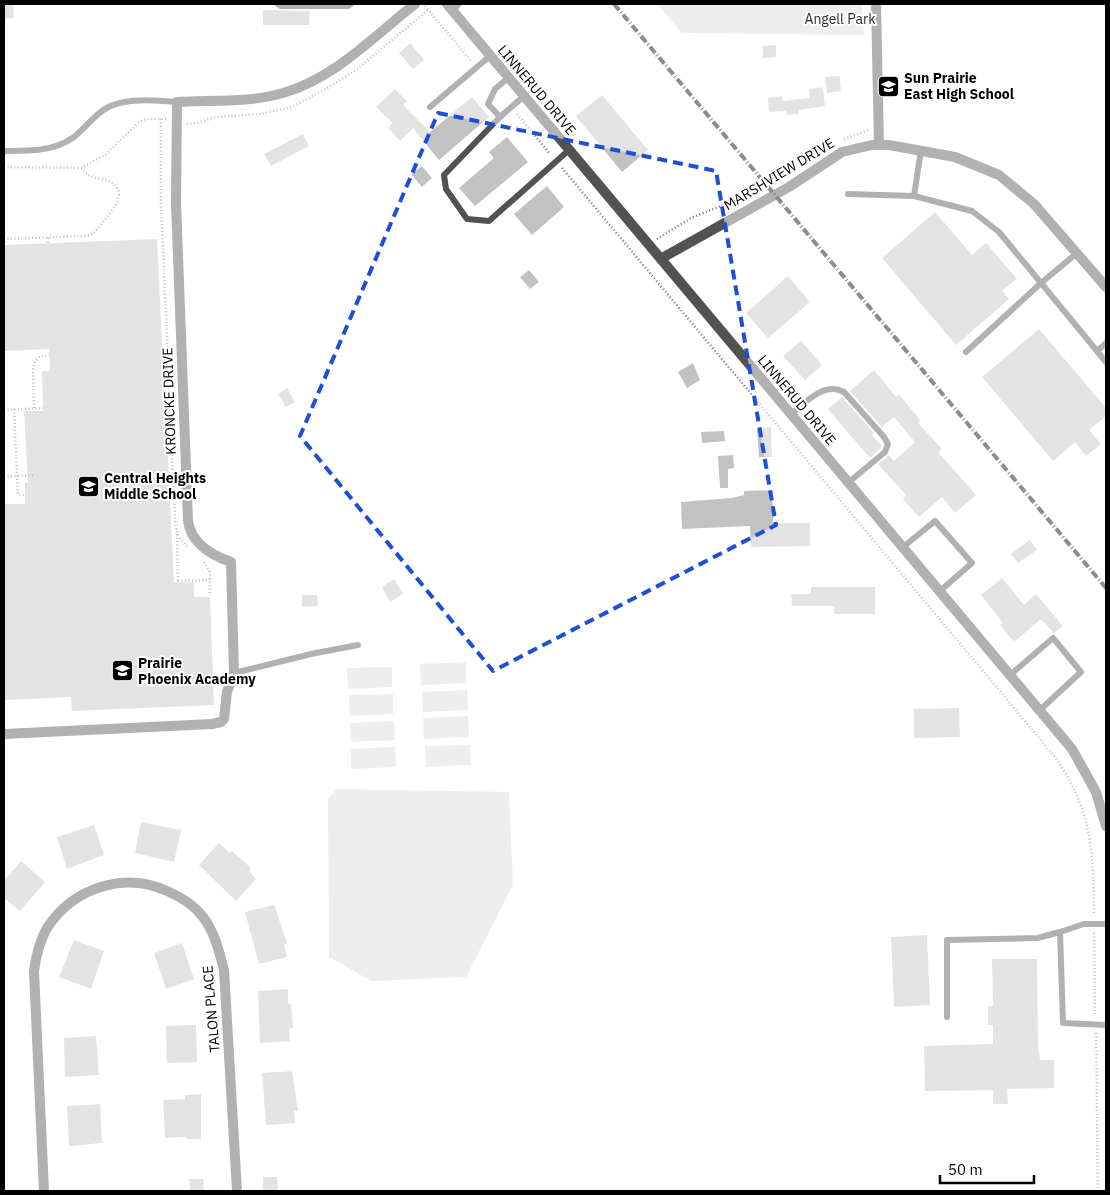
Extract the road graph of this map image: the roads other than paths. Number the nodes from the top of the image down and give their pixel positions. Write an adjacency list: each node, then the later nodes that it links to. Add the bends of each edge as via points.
1 (278, 4): 2 (lane, via 327,8)
2 (351, 4)
3 (415, 4): 9 (street, via 337,66 300,87 247,99)
4 (876, 4): 12 (street)
5 (453, 6): 6 (street, LINNERUD DRIVE)
6 (490, 56): 7 (street, LINNERUD DRIVE); 10 (lane)
7 (508, 78): 8 (street, LINNERUD DRIVE); 11 (lane, via 495,89 488,104)
8 (525, 95): 11 (lane); 13 (street, LINNERUD DRIVE)
9 (177, 102): 15 (lane, via 115,104 104,109 60,145 34,151); 31 (street, KRONCKE DRIVE, via 176,203 188,521 197,542 231,562)
10 (430, 107)
11 (500, 117): 13 (lane, via 444,175 446,189 467,219 488,222)
12 (879, 145): 14 (street, MARSHVIEW DRIVE); 19 (street, MARSHVIEW DRIVE, via 842,152 789,187)
13 (569, 150): 19 (street, LINNERUD DRIVE)
14 (921, 150): 17 (lane); 18 (street, MARSHVIEW DRIVE, via 955,157 999,174 1034,204)
15 (4, 151)
16 (848, 194): 17 (lane)
17 (914, 196): 20 (lane, via 972,211 999,232)
18 (1077, 253): 20 (lane); 21 (street, MARSHVIEW DRIVE)
19 (662, 258): 26 (street, LINNERUD DRIVE)
20 (1041, 283): 23 (lane); 24 (lane)
21 (1106, 287)
22 (1106, 343): 23 (lane)
23 (1097, 351): 25 (lane)
24 (966, 352)
25 (1106, 362)
26 (790, 415): 27 (street, LINNERUD DRIVE); 27 (lane, via 827,389 836,388 844,392 878,430 888,444 884,452)
27 (849, 482): 28 (street, LINNERUD DRIVE)
28 (903, 547): 29 (street, LINNERUD DRIVE); 29 (lane, via 935,521 972,563)
29 (940, 591): 32 (street, LINNERUD DRIVE)
30 (358, 645): 31 (lane)
31 (234, 673): 34 (street, KRONCKE DRIVE, via 227,692 225,715 217,724)
32 (1010, 675): 33 (street, LINNERUD DRIVE); 33 (lane, via 1053,638 1081,672)
33 (1040, 710): 35 (street, LINNERUD DRIVE, via 1081,763 1096,792)
34 (4, 734)
35 (1106, 826)
36 (1106, 924): 37 (lane, via 1084,924)
37 (1060, 932): 38 (lane, via 1037,938 947,940); 39 (lane, via 1063,1023)
38 (947, 1018)
39 (1106, 1025)
40 (44, 1191): 41 (street, TALON PLACE, via 34,972 38,948 48,928 85,893 110,883 127,881 157,886 185,899 203,917 216,939 224,970)
41 (237, 1191)

